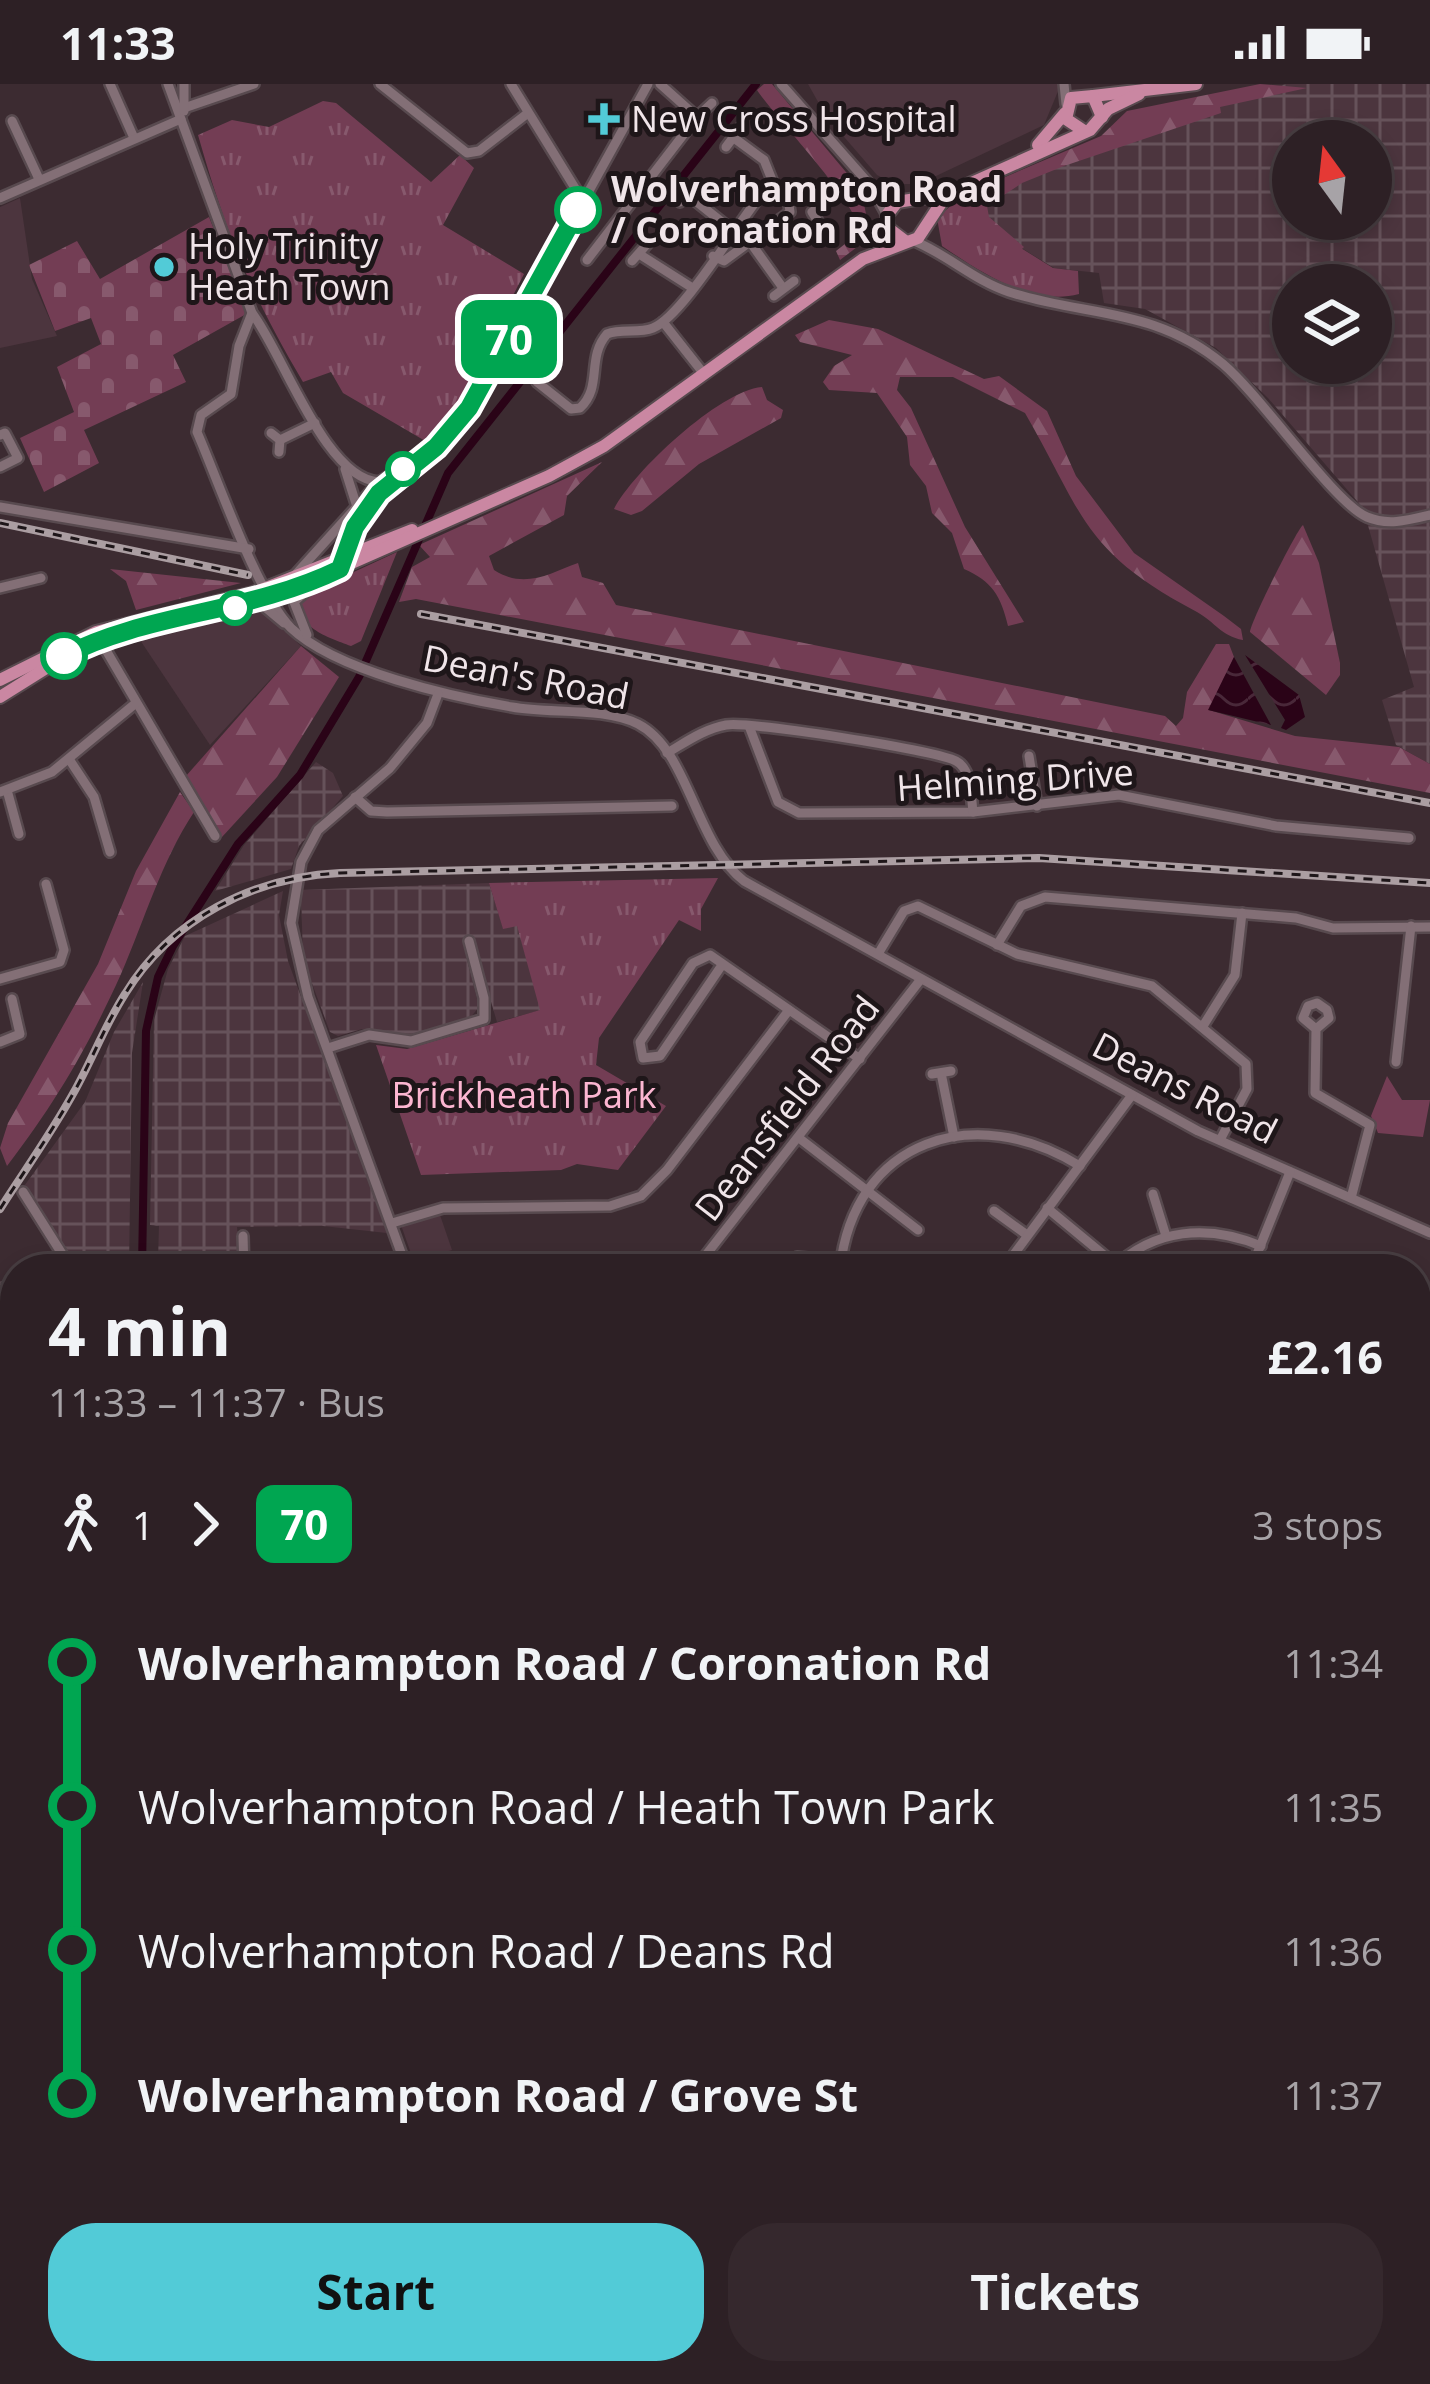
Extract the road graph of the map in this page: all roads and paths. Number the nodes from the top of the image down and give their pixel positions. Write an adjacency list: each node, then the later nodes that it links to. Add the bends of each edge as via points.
1 (110, 84): 24 (street)
2 (254, 84): 18 (street)
3 (380, 84): 17 (street, via 467,153)
4 (511, 84): 17 (street)
5 (648, 84): 33 (street)
6 (660, 84): 19 (street)
7 (781, 84): 28 (street)
8 (1064, 84): 16 (street)
9 (1076, 84): 14 (street)
10 (1196, 84): 13 (main road)
11 (184, 86): 12 (street); 18 (street)
12 (169, 88): 18 (street)
13 (1138, 94): 14 (main road); 20 (main road)
14 (1090, 95): 16 (main road, via 1071,98); 20 (main road)
15 (712, 103): 19 (street)
16 (1065, 111): 23 (main road, via 1070,125); 25 (main road)
17 (528, 113): 33 (street)
18 (182, 114): 24 (street); 48 (street)
19 (697, 117): 41 (street, via 590,255)
20 (1102, 117): 23 (main road)
21 (12, 121): 26 (street)
22 (741, 128): 27 (street, via 730,142 764,160)
23 (1084, 131): 25 (main road)
24 (134, 138): 26 (street)
25 (1028, 154): 30 (main road)
26 (40, 179): 31 (street)
27 (774, 185): 34 (street, via 787,190); 38 (street)
28 (871, 186): 32 (street); 35 (street)
29 (688, 194): 38 (street)
30 (947, 194): 32 (main road); 36 (main road)
31 (0, 197)
32 (906, 199): 35 (main road); 36 (main road, via 923,206)
33 (583, 201): 59 (street, via 469,408 436,447)
34 (792, 207): 37 (street, via 816,208); 40 (street)
35 (886, 217): 39 (main road, via 892,235); 45 (main road)
36 (928, 223): 39 (main road); 43 (street)
37 (819, 224)
38 (732, 230): 44 (street)
39 (909, 241): 43 (street); 45 (main road)
40 (750, 242): 44 (street, via 724,261); 46 (street, via 778,292)
41 (582, 243)
42 (648, 243): 47 (street, via 635,258)
43 (939, 251): 62 (street, via 1009,292 1126,314 1178,335 1258,396 1353,508 1381,521)
44 (713, 256): 47 (street)
45 (866, 257): 52 (main road)
46 (794, 280)
47 (692, 287): 49 (street)
48 (252, 313): 50 (street); 51 (street)
49 (663, 322): 52 (street); 53 (street, via 607,334 594,354 594,389 580,408)
50 (272, 340): 51 (street, via 249,335); 54 (street)
51 (238, 346): 66 (street, via 231,394 201,415 196,432)
52 (704, 374): 64 (main road, via 595,451)
53 (537, 382)
54 (316, 423): 56 (street); 58 (street)
55 (2, 430): 57 (street, via 17,458)
56 (276, 441)
57 (0, 466)
58 (343, 466): 60 (street); 63 (street)
59 (400, 471): 60 (street); 63 (street)
60 (380, 482): 63 (street)
61 (0, 507): 66 (street)
62 (1430, 515)
63 (357, 517): 65 (street); 67 (street)
64 (380, 546): 67 (main road); 69 (main road)
65 (316, 549): 69 (street); 70 (street)
66 (248, 550): 74 (street)
67 (347, 553): 69 (main road); 69 (street)
68 (23, 566): 72 (street)
69 (330, 569): 70 (main road); 74 (main road); 75 (street, via 294,602)
70 (294, 577): 74 (main road)
71 (41, 578): 72 (street)
72 (26, 581): 73 (street)
73 (0, 588)
74 (270, 596): 75 (street); 76 (main road); 77 (street, via 289,626)
75 (302, 628): 77 (street)
76 (98, 636): 78 (main road); 80 (main road); 81 (street)
77 (310, 639): 79 (street, Dean's Road)
78 (0, 680)
79 (438, 694): 83 (street, Dean's Road, via 629,721); 87 (street, via 414,740)
80 (0, 697)
81 (136, 703): 84 (street); 92 (street)
82 (749, 726): 83 (street, via 722,726); 90 (street, via 956,761 967,774); 90 (street, Helming Drive, via 788,811)
83 (667, 753): 101 (street, Dean's Road, via 733,872)
84 (69, 759): 86 (street); 94 (street, via 94,797)
85 (1033, 762): 89 (street)
86 (3, 791): 91 (street)
87 (356, 797): 88 (street, via 371,811 387,812); 110 (street, via 313,839 293,903 294,952)
88 (672, 806)
89 (1037, 806): 90 (street, Helming Drive); 93 (street, Helming Drive, via 1147,797 1276,826)
90 (974, 812)
91 (19, 834)
92 (215, 836)
93 (1409, 837)
94 (110, 852)
95 (46, 884): 103 (street, via 64,950 60,962)
96 (1242, 914): 97 (street, via 1340,929); 100 (street, via 1045,898 1021,907); 107 (street, via 1235,975)
97 (1411, 926): 98 (street); 112 (street)
98 (1430, 927)
99 (469, 940): 110 (street, via 484,1019 411,1041 357,1036)
100 (997, 945): 101 (street, via 918,906 904,911); 107 (street, via 1137,980)
101 (878, 954): 104 (street, Dean's Road)
102 (722, 965): 102 (street, via 710,956 693,963 640,1042 643,1058 660,1055); 106 (street)
103 (0, 979)
104 (921, 979): 111 (street, Deansfield Road); 114 (street, Deans Road)
105 (12, 999): 109 (street, via 20,1034)
106 (789, 1010): 111 (street); 126 (street, via 641,1196 610,1205 443,1208)
107 (1203, 1026): 117 (street, via 1249,1072)
108 (1316, 1029): 123 (street, via 1315,1093 1364,1117 1371,1131)
109 (0, 1042)
110 (328, 1048): 126 (street)
111 (860, 1059): 116 (street, Deansfield Road)
112 (1396, 1062)
113 (942, 1073): 115 (street)
114 (1132, 1095): 117 (street, Deans Road); 118 (street)
115 (954, 1137): 118 (street, via 1010,1134); 120 (street, via 906,1155)
116 (799, 1138): 120 (street); 136 (street, Deansfield Road)
117 (1220, 1140): 119 (street, Deans Road)
118 (1080, 1166): 124 (street)
119 (1290, 1172): 123 (street, Deans Road); 132 (street)
120 (867, 1190): 127 (street); 137 (street, via 846,1221)
121 (23, 1192): 133 (street)
122 (1153, 1194): 131 (street)
123 (1351, 1198): 128 (street, Deans Road)
124 (1047, 1208): 129 (street); 139 (street)
125 (994, 1210): 129 (street)
126 (392, 1223): 135 (street)
127 (918, 1230)
128 (1430, 1233)
129 (1027, 1235): 138 (street)
130 (243, 1236): 134 (street)
131 (1166, 1236): 132 (street, via 1214,1232); 140 (street)
132 (1261, 1246): 141 (street)
133 (62, 1254)
134 (244, 1254)
135 (401, 1254)
136 (707, 1254)
137 (842, 1254)
138 (1014, 1254)
139 (1099, 1254)
140 (1136, 1254)
141 (1258, 1254)

